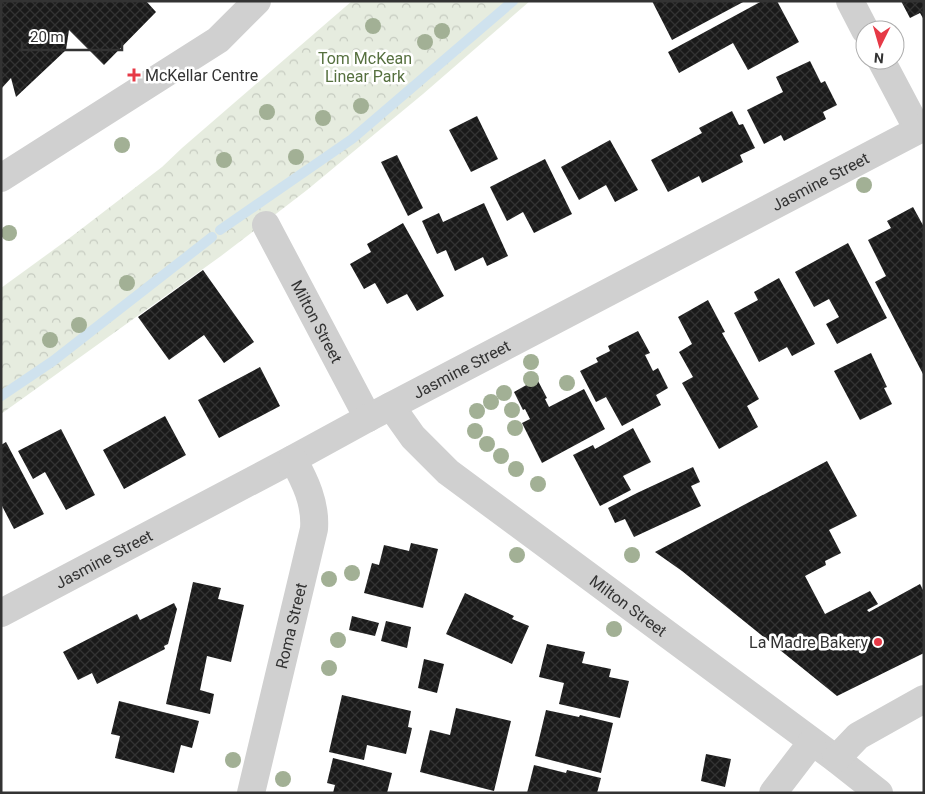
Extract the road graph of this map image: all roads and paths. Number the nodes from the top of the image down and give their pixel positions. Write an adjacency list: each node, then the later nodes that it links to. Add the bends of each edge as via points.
1 (257, 1): 6 (street, via 218,40)
2 (850, 1): 3 (street)
3 (860, 20)
4 (887, 70): 5 (street)
5 (921, 128): 8 (street, Jasmine Street)
6 (1, 178)
7 (266, 225): 8 (street, Milton Street)
8 (380, 412): 9 (street, Jasmine Street); 12 (street, Milton Street, via 413,437 448,472)
9 (293, 459): 10 (street, Jasmine Street); 14 (street, Roma Street, via 310,498 314,529)
10 (1, 613)
11 (924, 699): 13 (street, via 858,736)
12 (812, 742): 13 (street, Milton Street); 15 (street)
13 (836, 759): 16 (street, Milton Street)
14 (251, 793)
15 (773, 793)
16 (879, 793)

